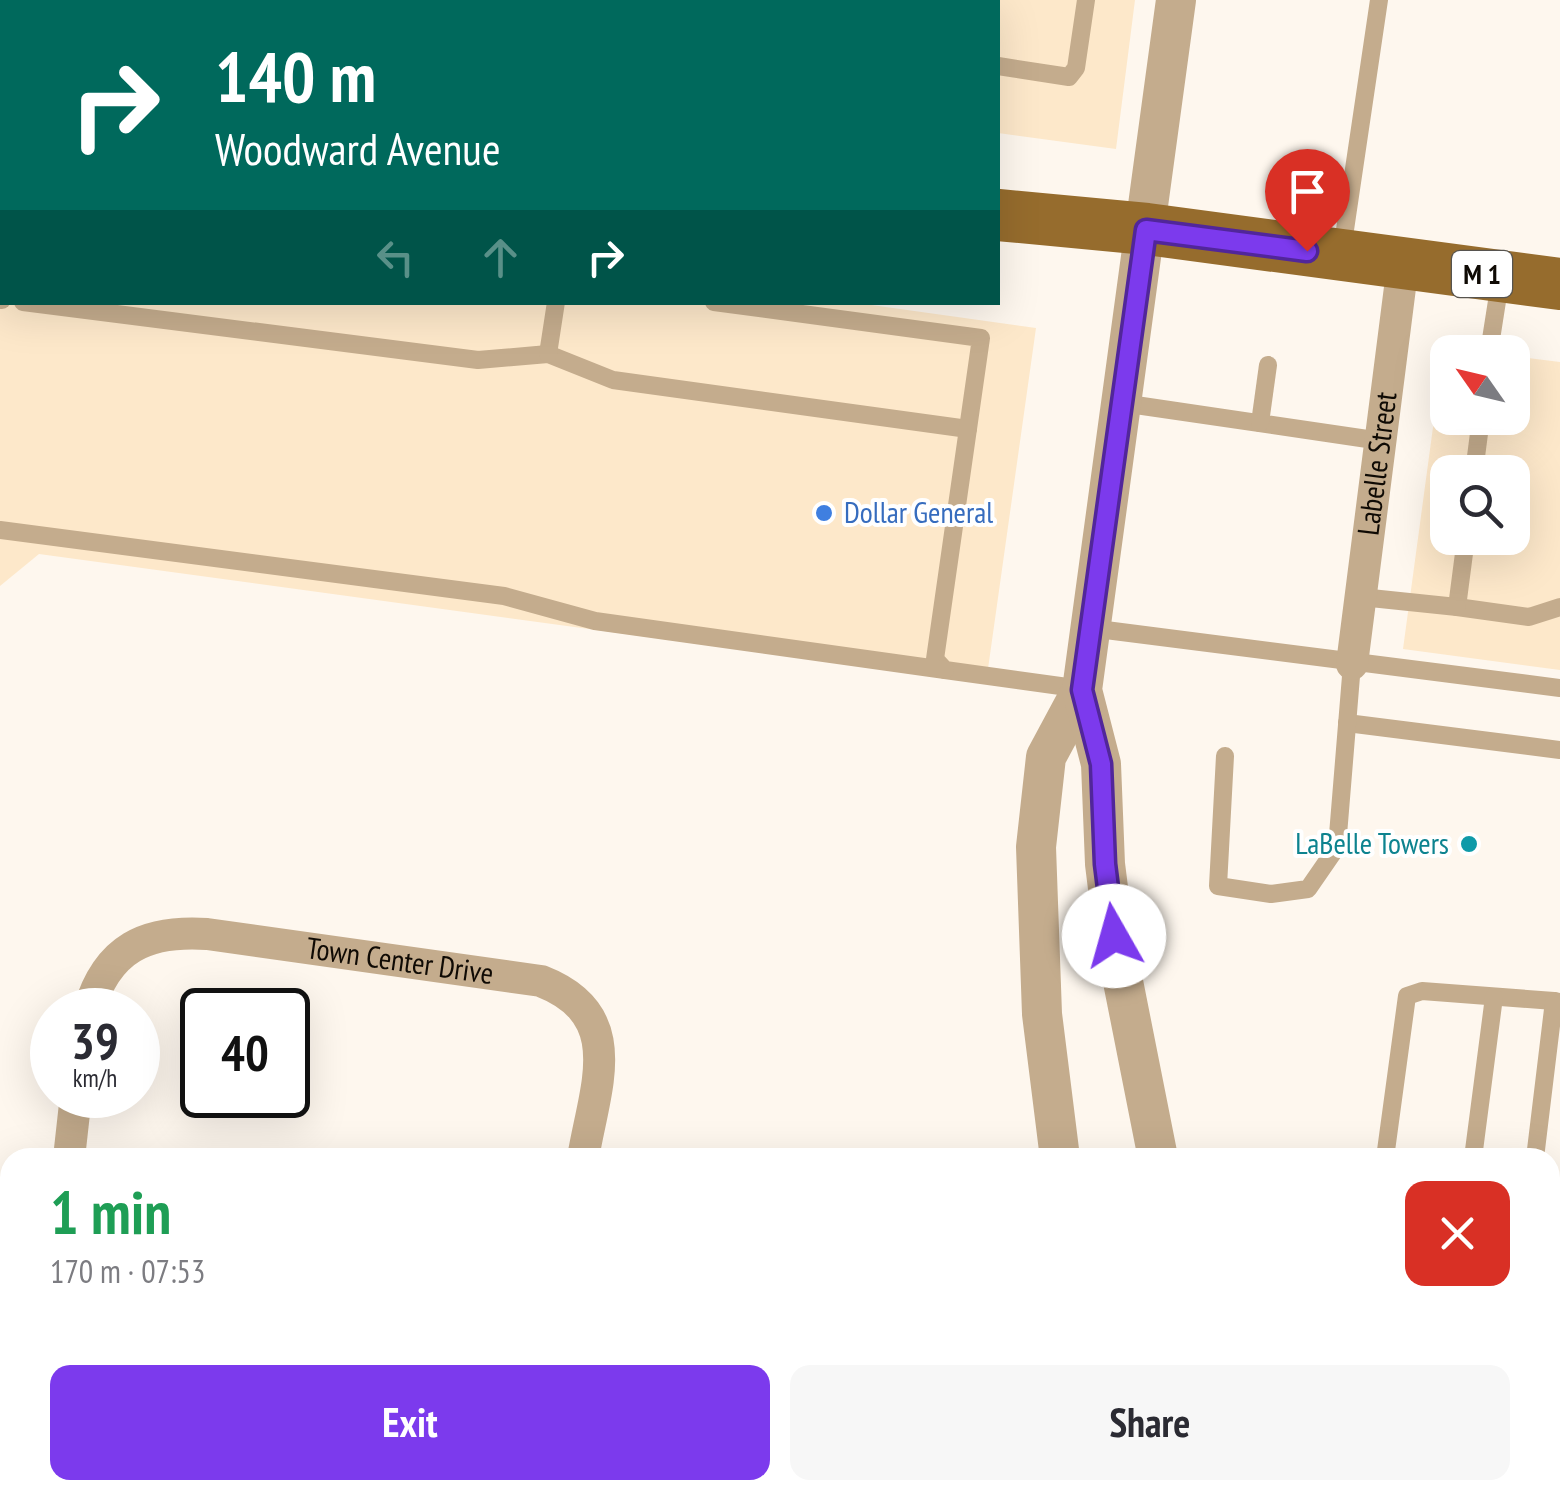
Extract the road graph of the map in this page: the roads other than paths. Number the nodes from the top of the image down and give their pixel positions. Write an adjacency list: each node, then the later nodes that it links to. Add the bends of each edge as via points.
1 (1086, 0): 4 (lane, via 1069,77)
2 (1176, 0): 6 (street)
3 (1379, 0): 7 (lane)
4 (1000, 66)
5 (1000, 216): 6 (main road, M 1)
6 (1146, 230): 7 (main road, M 1); 18 (street)
7 (1342, 256): 8 (main road, M 1)
8 (1404, 264): 9 (main road, M 1); 21 (street, Labelle Street)
9 (1501, 277): 10 (main road, M 1); 15 (lane)
10 (1560, 284)
11 (66, 305): 14 (lane)
12 (556, 305): 16 (lane)
13 (736, 305): 20 (lane, via 981,338)
14 (140, 310): 16 (lane, via 478,360)
15 (1492, 335)
16 (548, 354): 20 (lane, via 613,380)
17 (1268, 366): 19 (lane)
18 (1122, 402): 19 (lane); 27 (street)
19 (1260, 423): 21 (lane)
20 (968, 429): 29 (lane, via 935,660)
21 (1380, 441): 24 (street, Labelle Street)
22 (0, 530): 29 (lane, via 504,596 596,621)
23 (1464, 555): 25 (lane)
24 (1360, 597): 25 (lane); 28 (street, Labelle Street)
25 (1457, 607): 26 (lane, via 1529,617)
26 (1560, 607)
27 (1090, 628): 28 (lane); 31 (street)
28 (1352, 664): 30 (lane); 32 (lane)
29 (945, 670): 31 (lane)
30 (1560, 688)
31 (1082, 690): 41 (street, via 1046,758 1036,848 1042,1014); 42 (street, via 1101,764 1114,936)
32 (1347, 723): 33 (lane); 34 (lane, via 1337,847 1308,889 1271,894 1218,886)
33 (1560, 750)
34 (1225, 756)
35 (98, 988): 40 (street, Town Center Drive, via 120,956 161,933 541,981 574,997 595,1025 600,1050)
36 (1494, 997): 37 (lane); 43 (lane, via 1422,991 1408,996); 44 (lane)
37 (1557, 1002): 45 (lane)
38 (73, 1118): 39 (street)
39 (70, 1148)
40 (585, 1148)
41 (1059, 1148)
42 (1156, 1148)
43 (1386, 1148)
44 (1474, 1148)
45 (1536, 1148)

